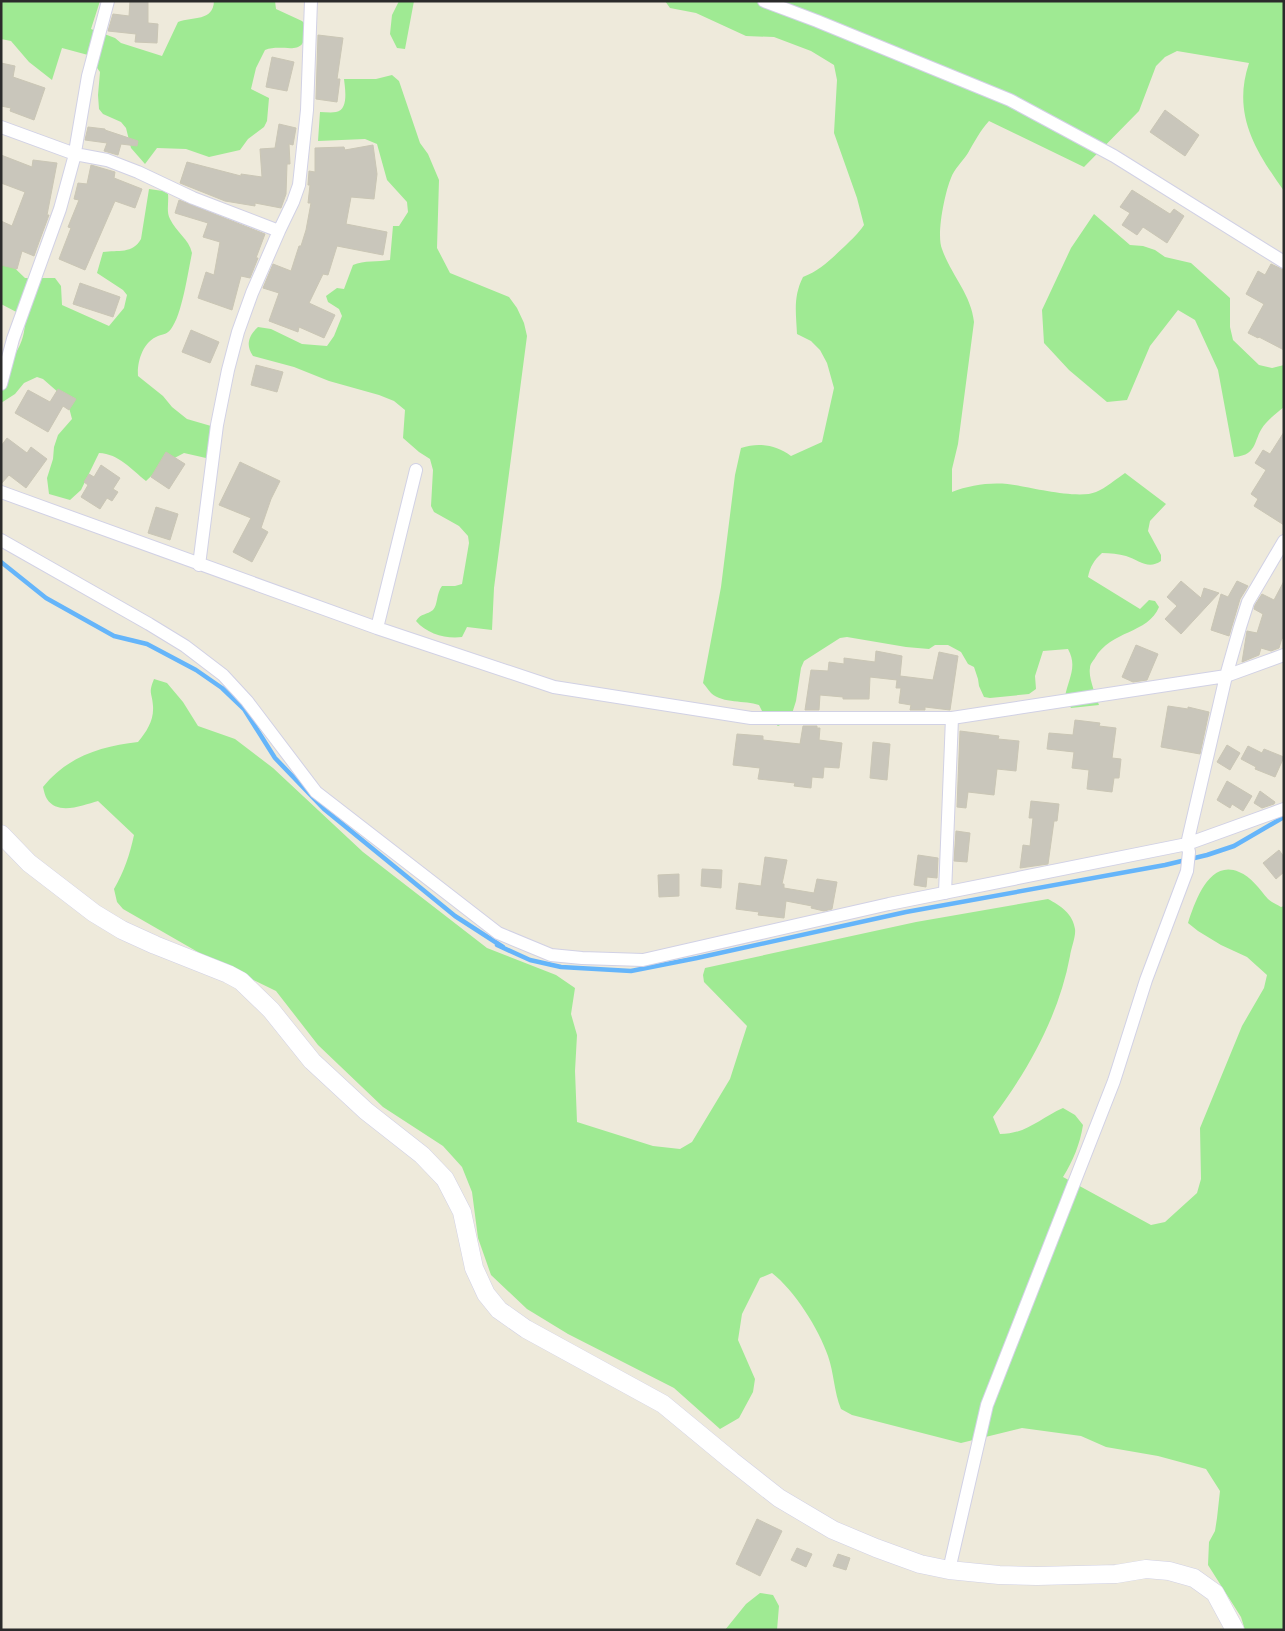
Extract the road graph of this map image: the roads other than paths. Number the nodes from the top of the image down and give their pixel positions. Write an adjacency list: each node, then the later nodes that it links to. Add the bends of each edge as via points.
1 (108, 1): 5 (street, via 88,76)
2 (311, 1): 6 (street, via 307,110 299,185)
3 (764, 1): 7 (street, via 1010,100 1114,156)
4 (1, 128): 5 (street)
5 (75, 154): 6 (street, via 107,160 193,198); 8 (street, via 60,209 13,339)
6 (279, 230): 13 (street, via 238,332 228,370 217,425)
7 (1284, 262)
8 (1, 384)
9 (416, 470): 14 (street)
10 (1, 492): 13 (street)
11 (1, 540): 21 (street, via 149,624 223,675 316,792 498,933 551,955 643,960)
12 (1284, 541): 16 (street, via 1248,602)
13 (199, 565): 14 (street)
14 (377, 628): 17 (street, via 554,687 751,718)
15 (1284, 655): 16 (street)
16 (1226, 676): 17 (street); 20 (street)
17 (952, 718): 21 (street)
18 (1284, 809): 20 (street)
19 (1, 834): 22 (main road, via 29,863 94,913 122,930 228,974 252,990 312,1061 446,1179 462,1212 474,1268 486,1294 499,1310 526,1329 663,1404 779,1498 834,1530 920,1564)
20 (1188, 848): 21 (street); 22 (street, via 1187,871 1146,980 1114,1081 987,1405)
21 (945, 893)
22 (949, 1570): 23 (main road, via 1028,1576 1116,1574 1146,1569 1169,1571 1194,1578 1216,1593)
23 (1235, 1630)

